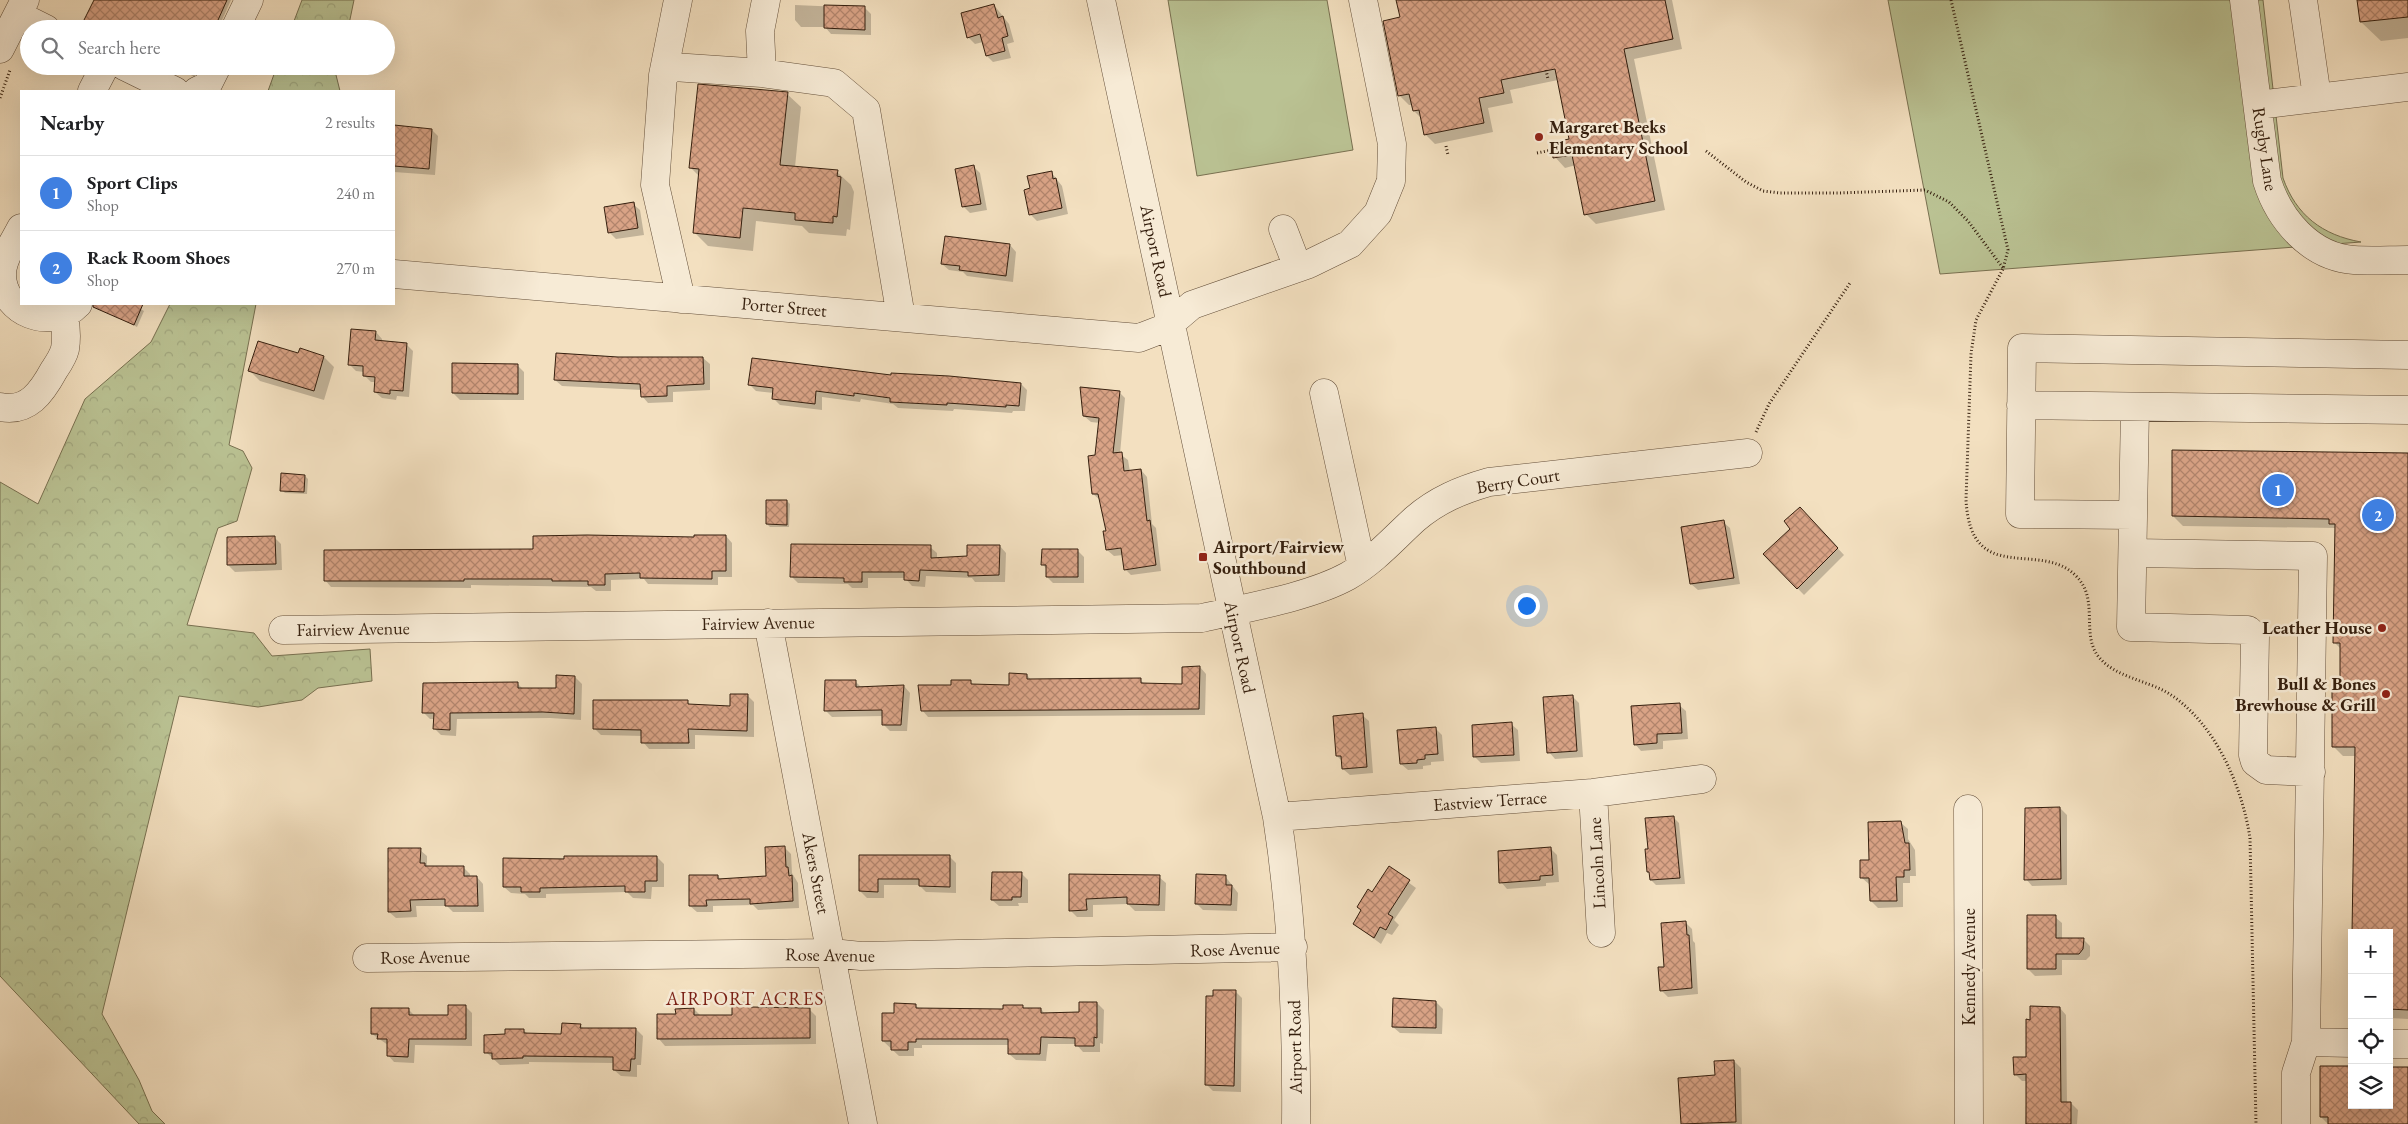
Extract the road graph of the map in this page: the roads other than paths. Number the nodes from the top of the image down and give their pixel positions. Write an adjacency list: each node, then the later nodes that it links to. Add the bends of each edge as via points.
1 (249, 0): 10 (street)
2 (678, 0): 16 (street)
3 (766, 0): 12 (street, via 760,31)
4 (1101, 0): 32 (street, Airport Road)
5 (1362, 0): 26 (street, Porter Street, via 1392,144 1391,181 1378,213 1350,244)
6 (2244, 0): 22 (street, Rugby Lane)
7 (2303, 0): 21 (street)
8 (21, 8): 9 (street); 11 (street)
9 (35, 20)
10 (239, 20)
11 (0, 49)
12 (762, 73): 16 (street, via 673,67); 31 (street, via 834,83 866,110)
13 (100, 75): 18 (street)
14 (142, 75): 19 (street)
15 (212, 75): 20 (street, via 207,86)
16 (663, 75): 28 (street, via 654,185)
17 (2408, 87): 21 (street)
18 (93, 90)
19 (173, 90)
20 (199, 90)
21 (2317, 97): 22 (street)
22 (2258, 105): 25 (street, Rugby Lane, via 2267,181 2274,203 2298,235 2325,253 2352,260)
23 (1283, 228): 26 (street)
24 (20, 230): 29 (street, via 3,263)
25 (2408, 260)
26 (1298, 268): 32 (street, Porter Street, via 1192,305)
27 (395, 274): 28 (street, Porter Street)
28 (681, 298): 31 (street, Porter Street)
29 (3, 299): 30 (street, via 30,315 53,318)
30 (71, 309): 36 (street, via 65,352 42,392 16,408)
31 (901, 317): 32 (street, Porter Street, via 1139,338)
32 (1172, 322): 43 (street, Airport Road)
33 (2408, 355): 35 (street, via 2022,348)
34 (1324, 393): 42 (street)
35 (2021, 405): 37 (street); 40 (street, via 2020,514)
36 (0, 406)
37 (2135, 408): 38 (street); 40 (street)
38 (2408, 410)
39 (1748, 453): 42 (street, Berry Court, via 1489,482 1437,502)
40 (2133, 515): 41 (street)
41 (2134, 553): 46 (street, via 2131,627 2248,630 2255,636 2254,762 2266,770); 46 (street, via 2313,556)
42 (1362, 567): 43 (street, Berry Court, via 1324,588)
43 (1232, 611): 44 (street, Fairview Avenue, via 1202,618); 50 (street, Airport Road)
44 (768, 623): 45 (street, Fairview Avenue); 53 (street, Akers Street)
45 (283, 630)
46 (2311, 772): 55 (street)
47 (1702, 779): 48 (street, Eastview Terrace)
48 (1593, 793): 50 (street, Eastview Terrace); 51 (street, Lincoln Lane)
49 (1968, 809): 61 (street, Kennedy Avenue)
50 (1277, 817): 52 (street, Airport Road)
51 (1600, 934)
52 (1293, 947): 53 (street, Rose Avenue, via 870,956); 60 (street, Airport Road)
53 (832, 954): 54 (street, Rose Avenue); 59 (street, Akers Street)
54 (367, 958)
55 (2306, 1042): 56 (street); 62 (street, via 2296,1073)
56 (2348, 1043)
57 (2393, 1044): 58 (street)
58 (2408, 1044)
59 (863, 1124)
60 (1296, 1124)
61 (1969, 1124)
62 (2296, 1124)

